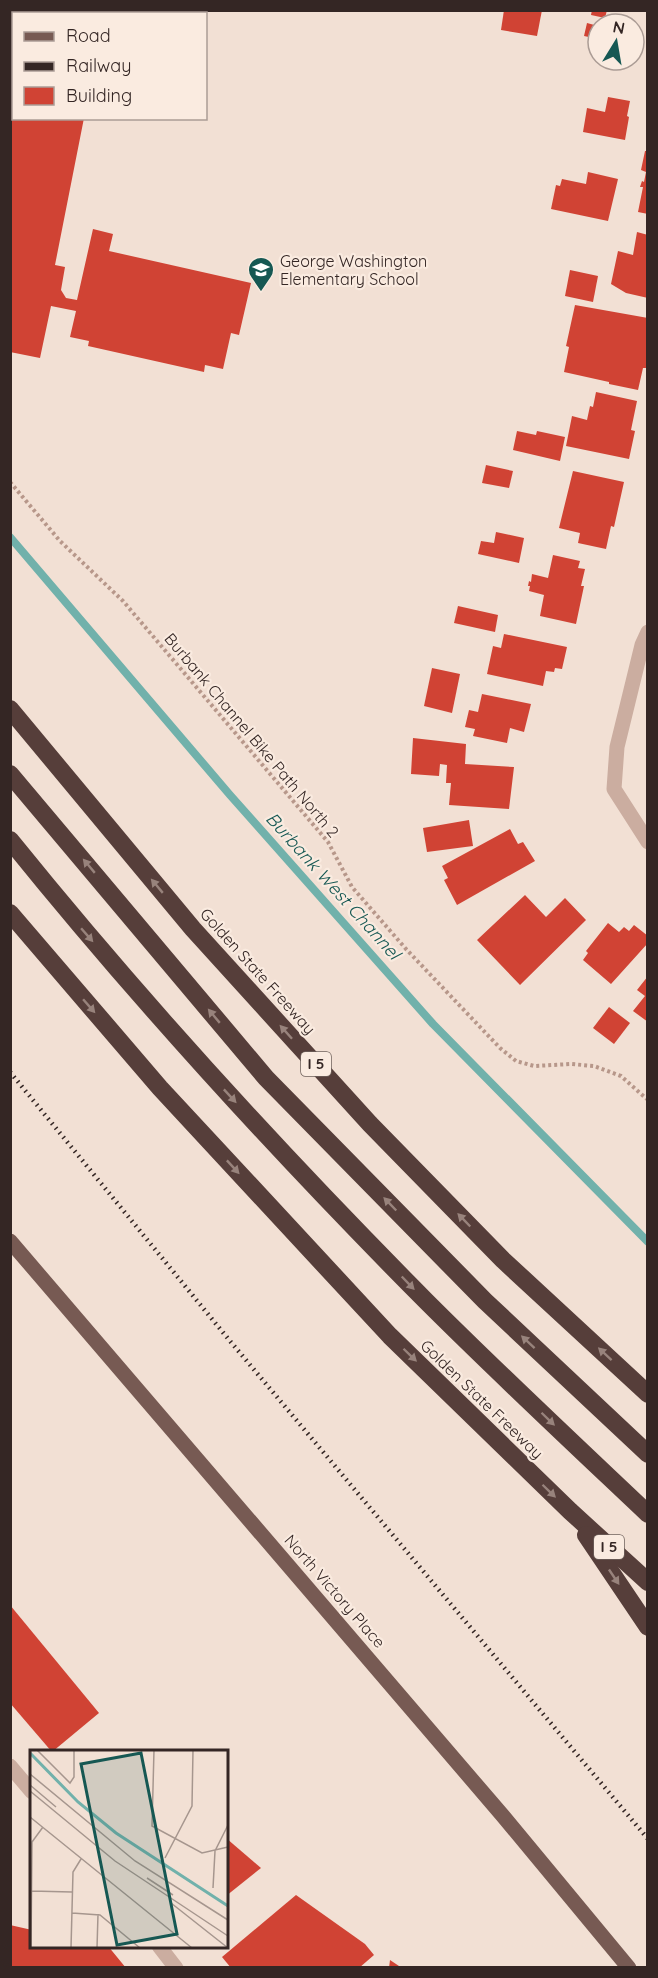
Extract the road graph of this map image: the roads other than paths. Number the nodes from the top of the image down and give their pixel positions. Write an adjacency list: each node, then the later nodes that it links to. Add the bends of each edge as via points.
1 (648, 632): 5 (street, via 617,747 614,789)
2 (10, 709): 8 (highway, Golden State Freeway / I 5, one-way to 2, via 503,1260 370,1124 193,929)
3 (10, 774): 9 (highway, one-way to 3, via 485,1301 266,1078)
4 (10, 840): 11 (highway, one-way to 11, via 198,1062 321,1193 427,1302)
5 (648, 842)
6 (10, 913): 10 (highway, Golden State Freeway / I 5, one-way to 10, via 160,1088 390,1336)
7 (10, 1241): 18 (main road, North Victory Place, via 503,1816)
8 (648, 1394)
9 (648, 1454)
10 (570, 1511): 12 (highway, Golden State Freeway / I 5); 13 (highway, one-way to 13)
11 (648, 1514)
12 (648, 1582)
13 (648, 1627)
14 (10, 1766): 15 (street)
15 (30, 1790)
16 (160, 1948): 17 (street)
17 (176, 1968)
18 (628, 1968)

